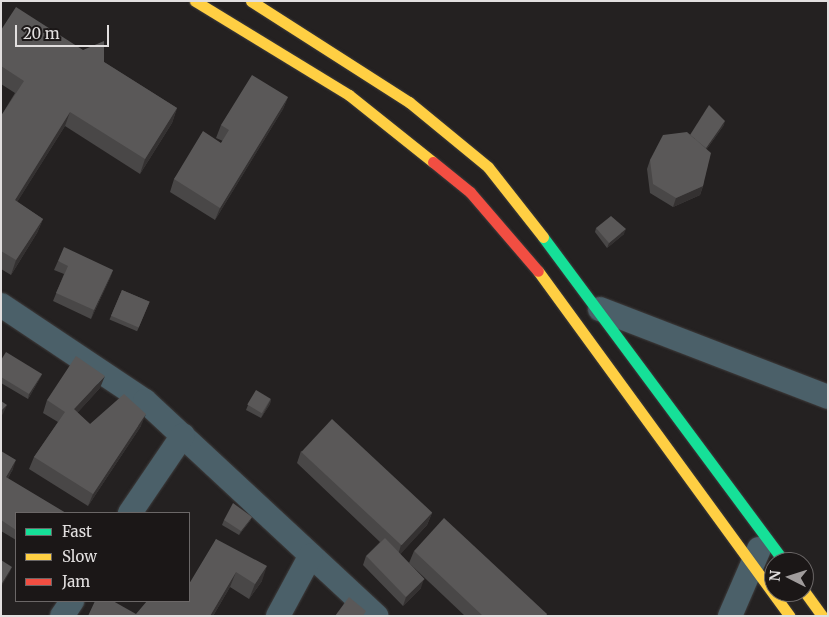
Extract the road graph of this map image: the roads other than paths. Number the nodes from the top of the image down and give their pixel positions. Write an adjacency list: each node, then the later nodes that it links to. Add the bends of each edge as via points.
1 (195, 1): 11 (street, via 349,95 470,192 518,243)
2 (251, 1): 4 (street, via 409,102 488,168)
3 (1, 305): 6 (street, via 145,401)
4 (600, 309): 5 (street); 8 (street)
5 (828, 397)
6 (182, 435): 7 (street); 10 (street)
7 (131, 512)
8 (767, 538): 9 (street); 11 (street)
9 (777, 552)
10 (311, 555): 15 (street); 16 (street)
11 (751, 559): 17 (street); 18 (street)
12 (71, 602): 14 (street)
13 (812, 602): 19 (street)
14 (62, 616)
15 (278, 616)
16 (376, 616)
17 (730, 616)
18 (790, 616)
19 (822, 616)

